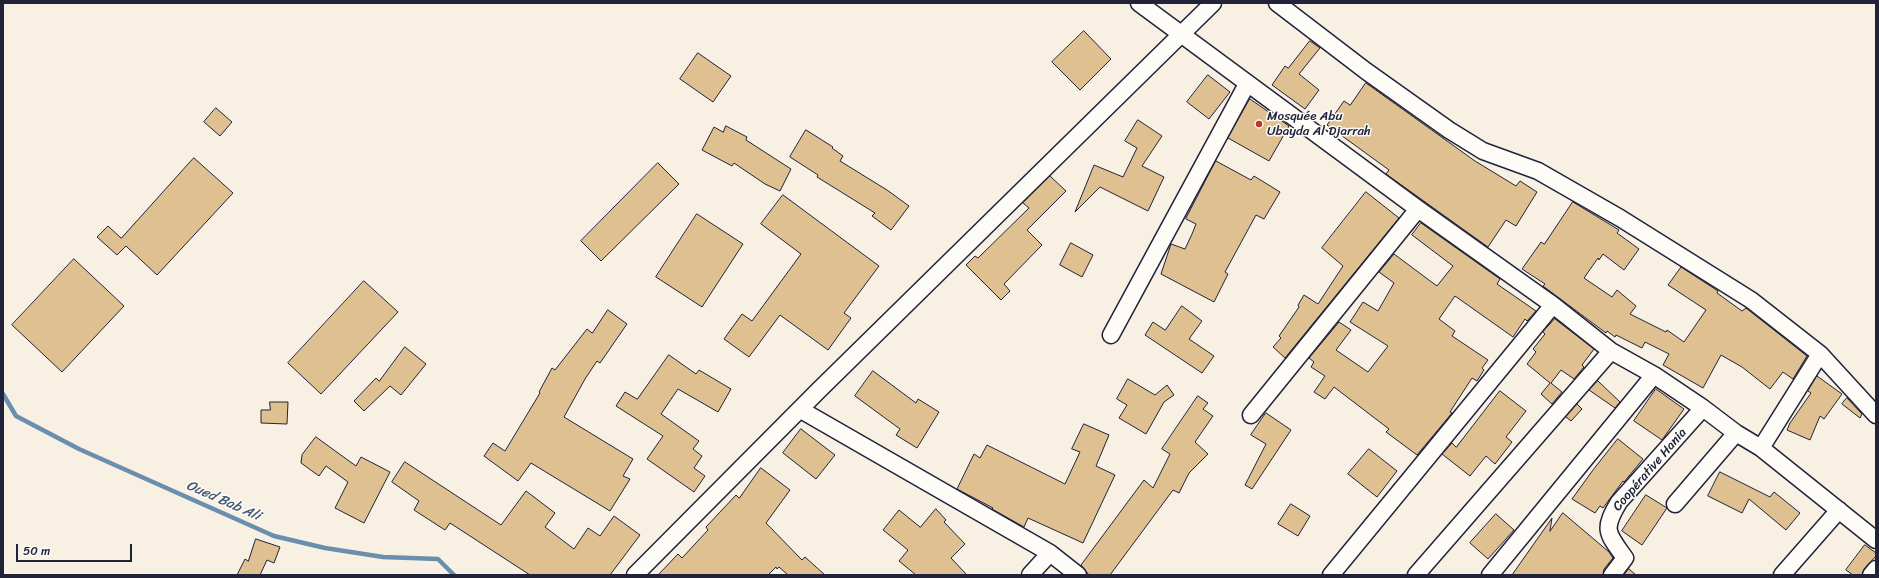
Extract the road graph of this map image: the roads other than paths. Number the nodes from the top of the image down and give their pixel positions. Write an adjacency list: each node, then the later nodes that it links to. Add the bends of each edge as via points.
1 (1139, 3): 4 (street)
2 (1213, 3): 4 (street)
3 (1277, 3): 10 (street, via 1449,130 1483,151 1538,171 1620,218 1751,300)
4 (1181, 34): 5 (street); 13 (street)
5 (1247, 84): 6 (street); 8 (street)
6 (1418, 209): 7 (street); 14 (street)
7 (1553, 305): 9 (street); 26 (street)
8 (1111, 335)
9 (1611, 350): 11 (street); 27 (street)
10 (1820, 354): 15 (street); 17 (street)
11 (1654, 375): 12 (street); 28 (street)
12 (1703, 408): 16 (street); 29 (street, Coopérative Hania, via 1619,502 1609,519 1608,530 1625,558)
13 (801, 410): 21 (street); 23 (street)
14 (1251, 415)
15 (1876, 415)
16 (1736, 433): 17 (street); 18 (street)
17 (1761, 448): 19 (street)
18 (1675, 504)
19 (1839, 510): 20 (street); 30 (street)
20 (1876, 540)
21 (1050, 554): 24 (street); 25 (street)
22 (1876, 569): 31 (street)
23 (635, 575)
24 (1030, 575)
25 (1078, 575)
26 (1331, 575)
27 (1416, 575)
28 (1490, 575)
29 (1612, 575)
30 (1782, 575)
31 (1871, 575)

